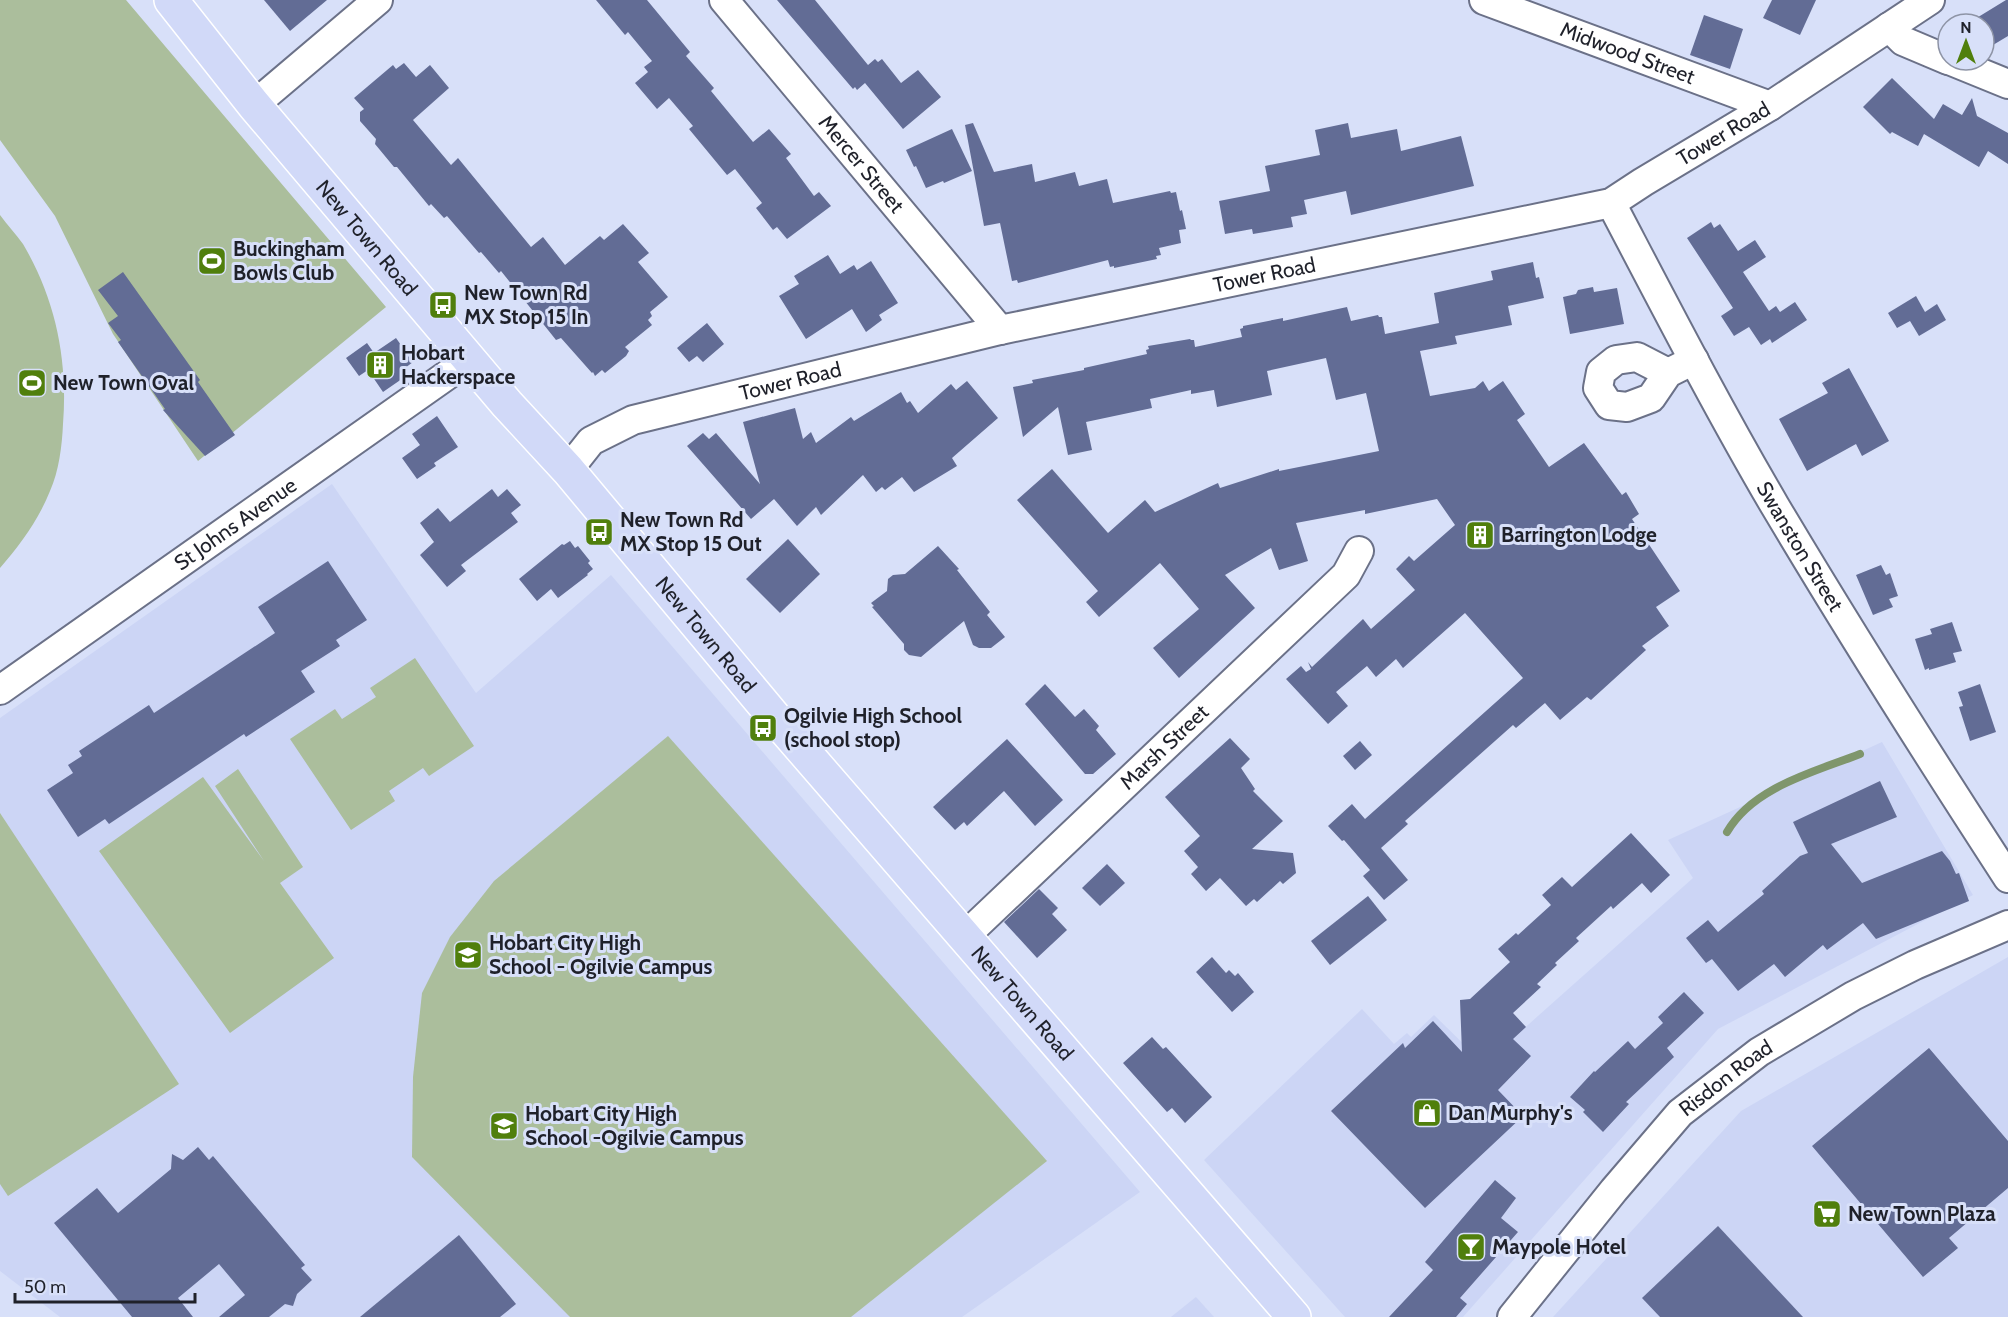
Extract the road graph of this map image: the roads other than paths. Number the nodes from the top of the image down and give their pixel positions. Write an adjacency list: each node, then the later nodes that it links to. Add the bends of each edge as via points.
1 (171, 0): 10 (main road, New Town Road)
2 (378, 0): 10 (street)
3 (724, 0): 13 (street, Mercer Street)
4 (1484, 0): 11 (street, Midwood Street)
5 (1930, 0): 6 (street, Tower Road)
6 (1889, 27): 7 (street, via 1903,41); 11 (street, Tower Road)
7 (1936, 55)
8 (1978, 72): 9 (street)
9 (2008, 84)
10 (254, 105): 14 (main road, New Town Road)
11 (1761, 112): 12 (street, Tower Road)
12 (1611, 203): 13 (street, Tower Road); 15 (street, Swanston Street)
13 (1000, 330): 17 (street, Tower Road, via 633,420 591,441)
14 (470, 359): 17 (main road, New Town Road); 19 (street, St Johns Avenue)
15 (1694, 360): 16 (street); 20 (street, Swanston Street, via 1780,514)
16 (1668, 373)
17 (568, 470): 22 (main road, New Town Road)
18 (1359, 551): 22 (street, Marsh Street, via 1346,575)
19 (0, 690)
20 (2008, 878)
21 (2008, 925): 24 (street, Risdon Road, via 1853,996 1759,1052 1680,1113)
22 (964, 937): 23 (main road, New Town Road)
23 (1294, 1317)
24 (1512, 1317)

